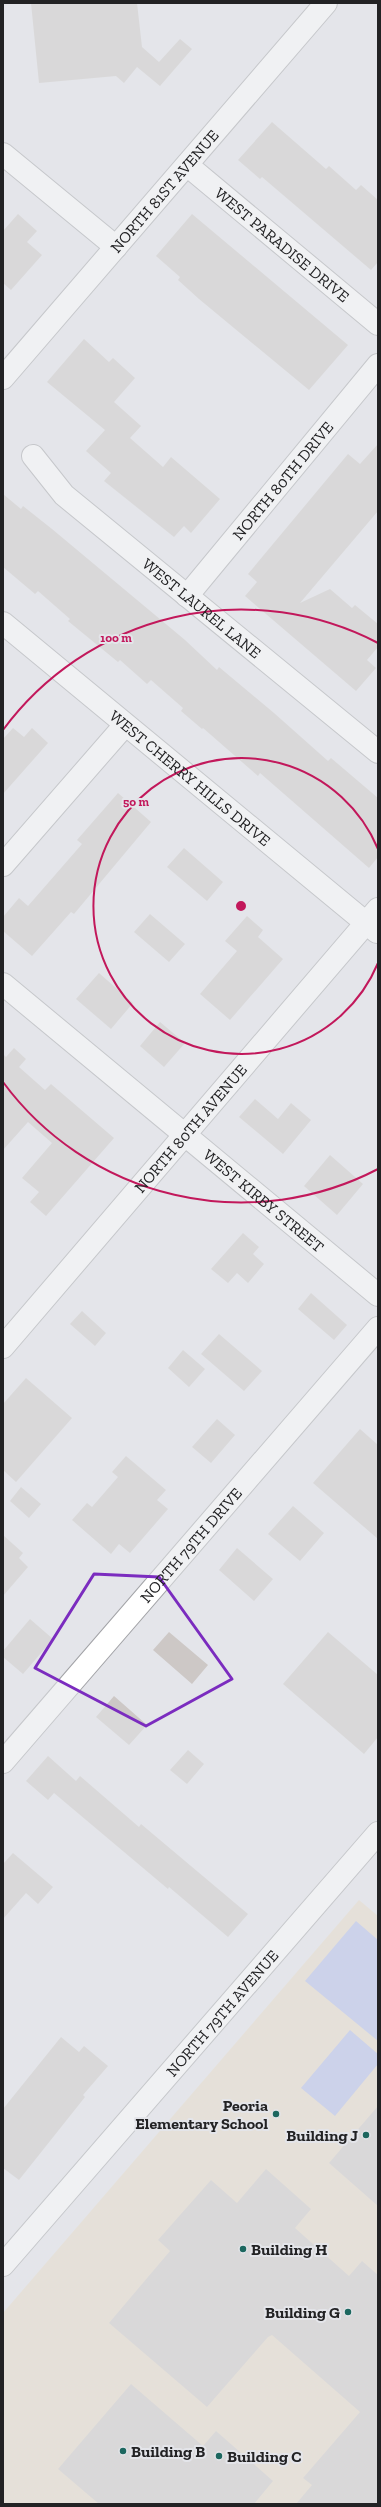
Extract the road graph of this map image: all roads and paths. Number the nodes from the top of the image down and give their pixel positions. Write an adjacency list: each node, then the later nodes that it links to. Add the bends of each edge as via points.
1 (326, 3): 3 (street, NORTH 81ST AVENUE)
2 (3, 154): 4 (street)
3 (187, 164): 4 (street, NORTH 81ST AVENUE); 5 (street, WEST PARADISE DRIVE)
4 (116, 247): 7 (street, NORTH 81ST AVENUE)
5 (378, 324)
6 (378, 365): 9 (street, NORTH 80TH DRIVE)
7 (3, 378)
8 (33, 456): 9 (street, WEST LAUREL LANE, via 64,495)
9 (187, 596): 12 (street, WEST LAUREL LANE)
10 (3, 623): 11 (street, WEST CHERRY HILLS DRIVE)
11 (124, 725): 13 (street); 14 (street, WEST CHERRY HILLS DRIVE)
12 (376, 747)
13 (3, 865)
14 (374, 921): 16 (street, NORTH 80TH AVENUE)
15 (3, 984): 16 (street, WEST KIRBY STREET)
16 (185, 1134): 17 (street, WEST KIRBY STREET); 19 (street, NORTH 80TH AVENUE)
17 (378, 1295)
18 (378, 1328): 20 (street, NORTH 79TH DRIVE)
19 (3, 1346)
20 (3, 1762)
21 (378, 1833): 22 (street, NORTH 79TH AVENUE)
22 (3, 2265)

